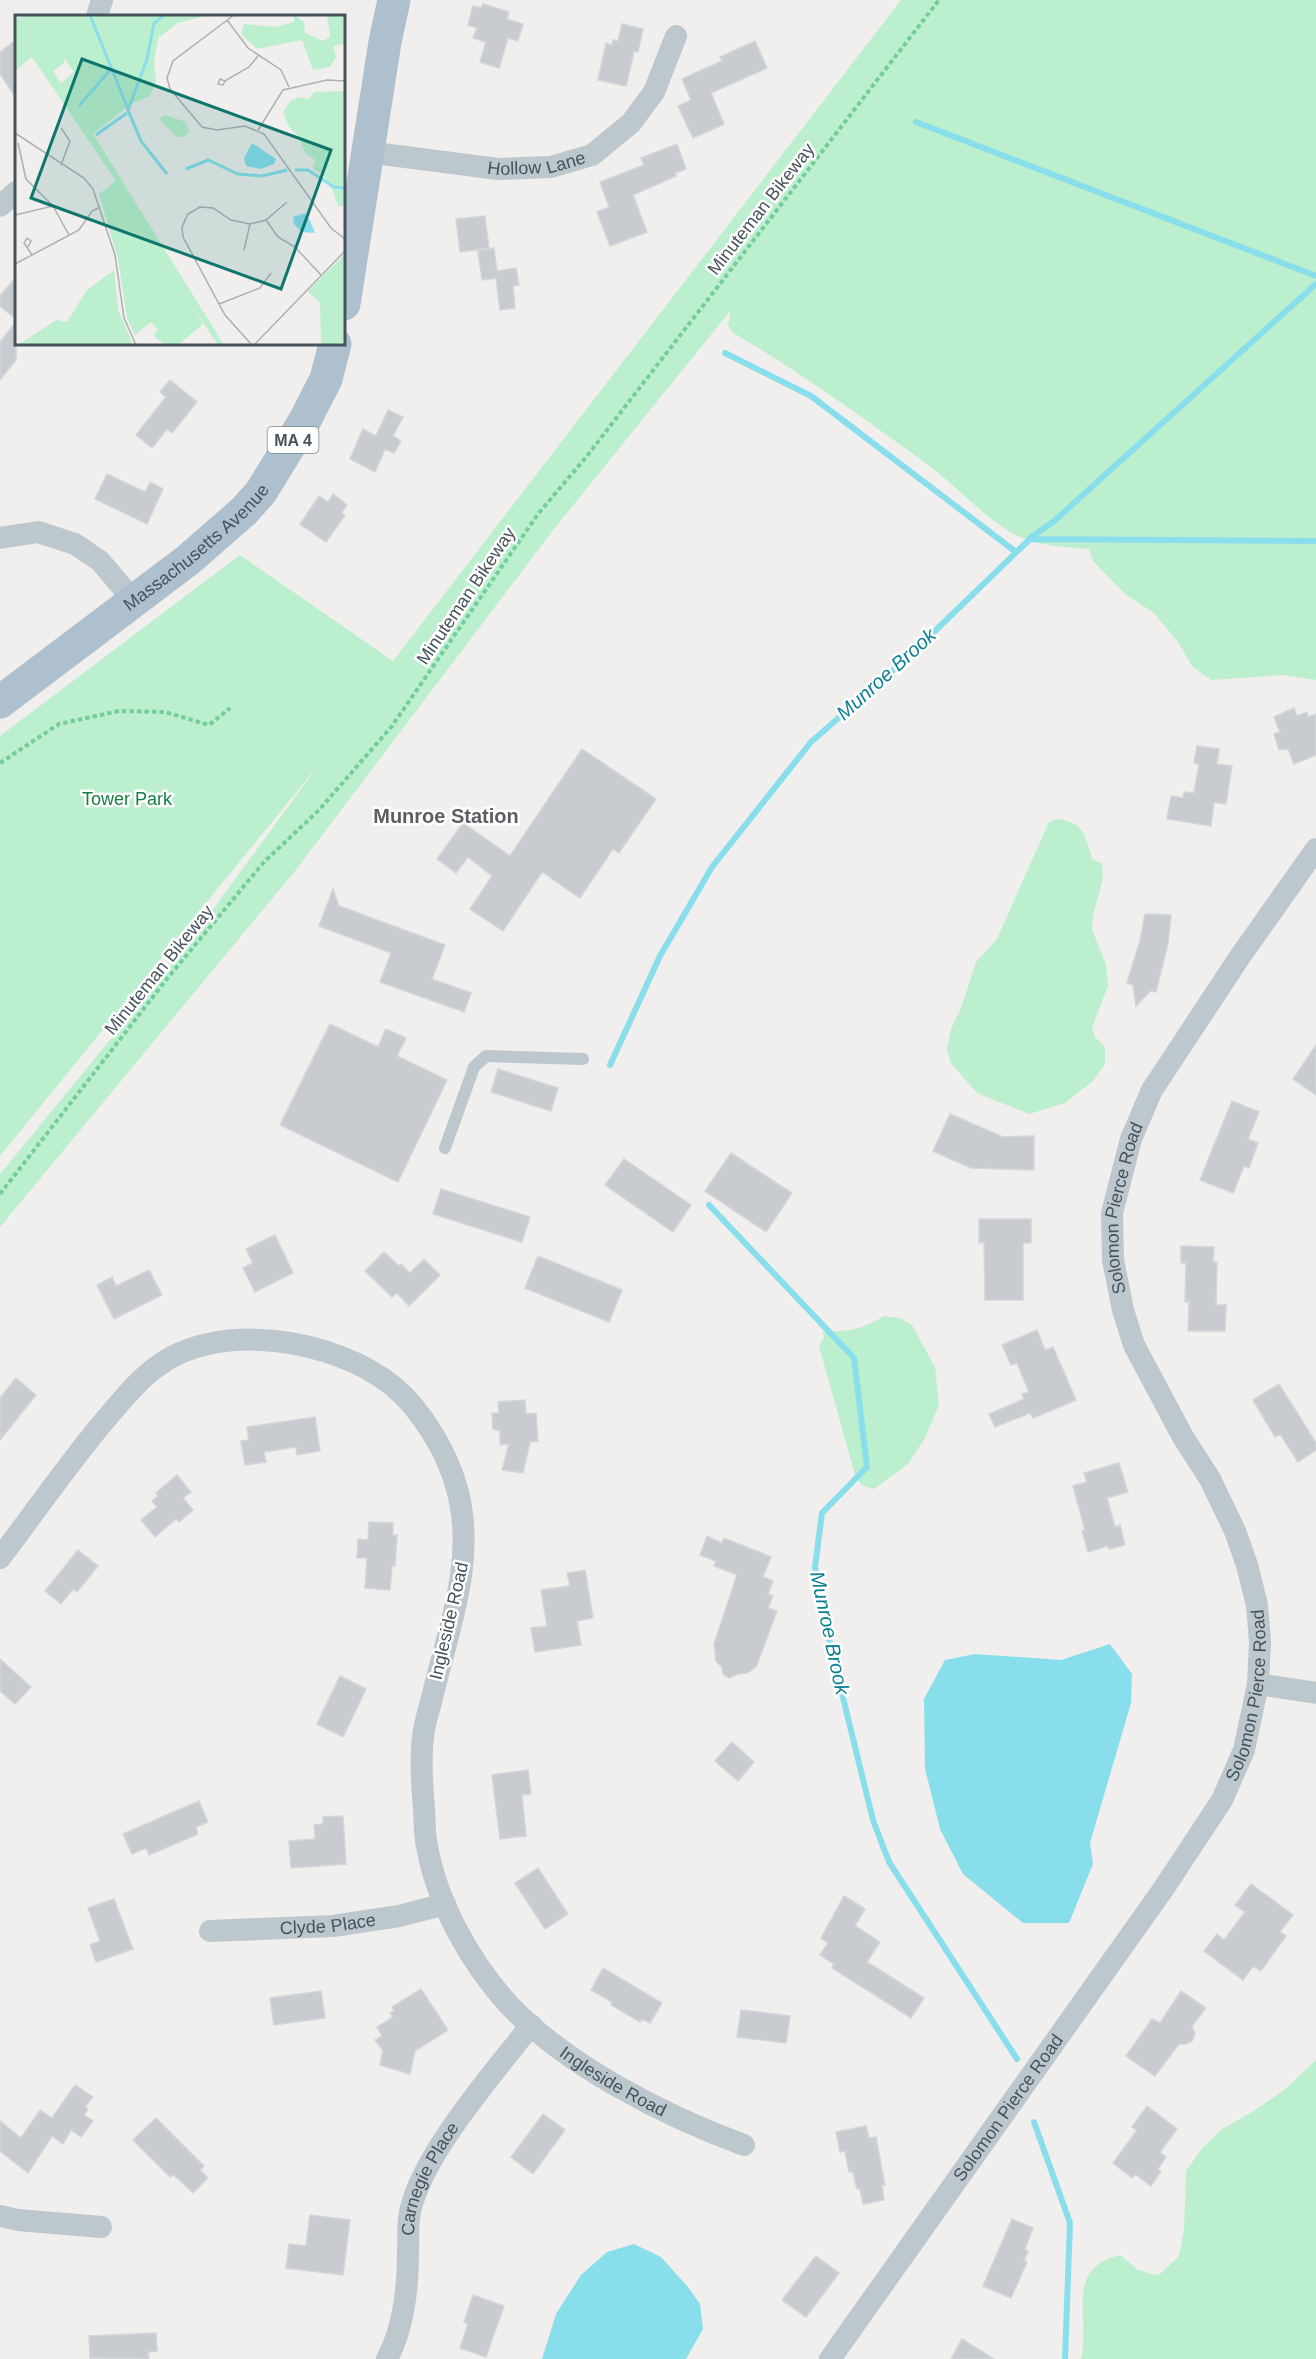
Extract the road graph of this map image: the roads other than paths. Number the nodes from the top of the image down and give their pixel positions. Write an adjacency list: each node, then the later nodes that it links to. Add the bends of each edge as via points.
1 (102, 0): 3 (street)
2 (394, 0): 5 (main road)
3 (97, 15)
4 (676, 36): 5 (street, Hollow Lane, via 654,92 631,123 592,155 551,168 498,169)
5 (367, 152): 8 (main road)
6 (15, 193): 7 (street)
7 (0, 206)
8 (345, 297)
9 (335, 345): 11 (main road, Massachusetts Avenue / MA 4, via 326,379 261,492 230,524)
10 (0, 538): 11 (street, via 38,532 75,544 100,561)
11 (134, 601): 12 (main road, Massachusetts Avenue / MA 4)
12 (0, 702)
13 (1316, 849): 17 (street, Solomon Pierce Road, via 1152,1090 1131,1139 1112,1213 1113,1260 1134,1345 1210,1479 1248,1565 1259,1624)
14 (583, 1059): 15 (lane, via 486,1056 474,1067)
15 (445, 1148)
16 (0, 1558): 19 (street, Ingleside Road, via 134,1387 158,1365 185,1352 214,1343 277,1342 340,1355 396,1389 434,1437 455,1482 464,1520 462,1580 423,1737 426,1845)
17 (1258, 1684): 18 (street); 26 (street, Solomon Pierce Road, via 1244,1750 1222,1800 1164,1888)
18 (1316, 1693)
19 (445, 1904): 20 (street, Clyde Place, via 333,1926); 21 (street, Ingleside Road, via 482,1969 508,2004)
20 (210, 1931)
21 (531, 2025): 22 (street, Ingleside Road, via 576,2060 634,2096); 25 (street, Carnegie Place, via 422,2175 409,2213 404,2311)
22 (744, 2145)
23 (0, 2216): 24 (street)
24 (101, 2227)
25 (387, 2359)
26 (830, 2359)

